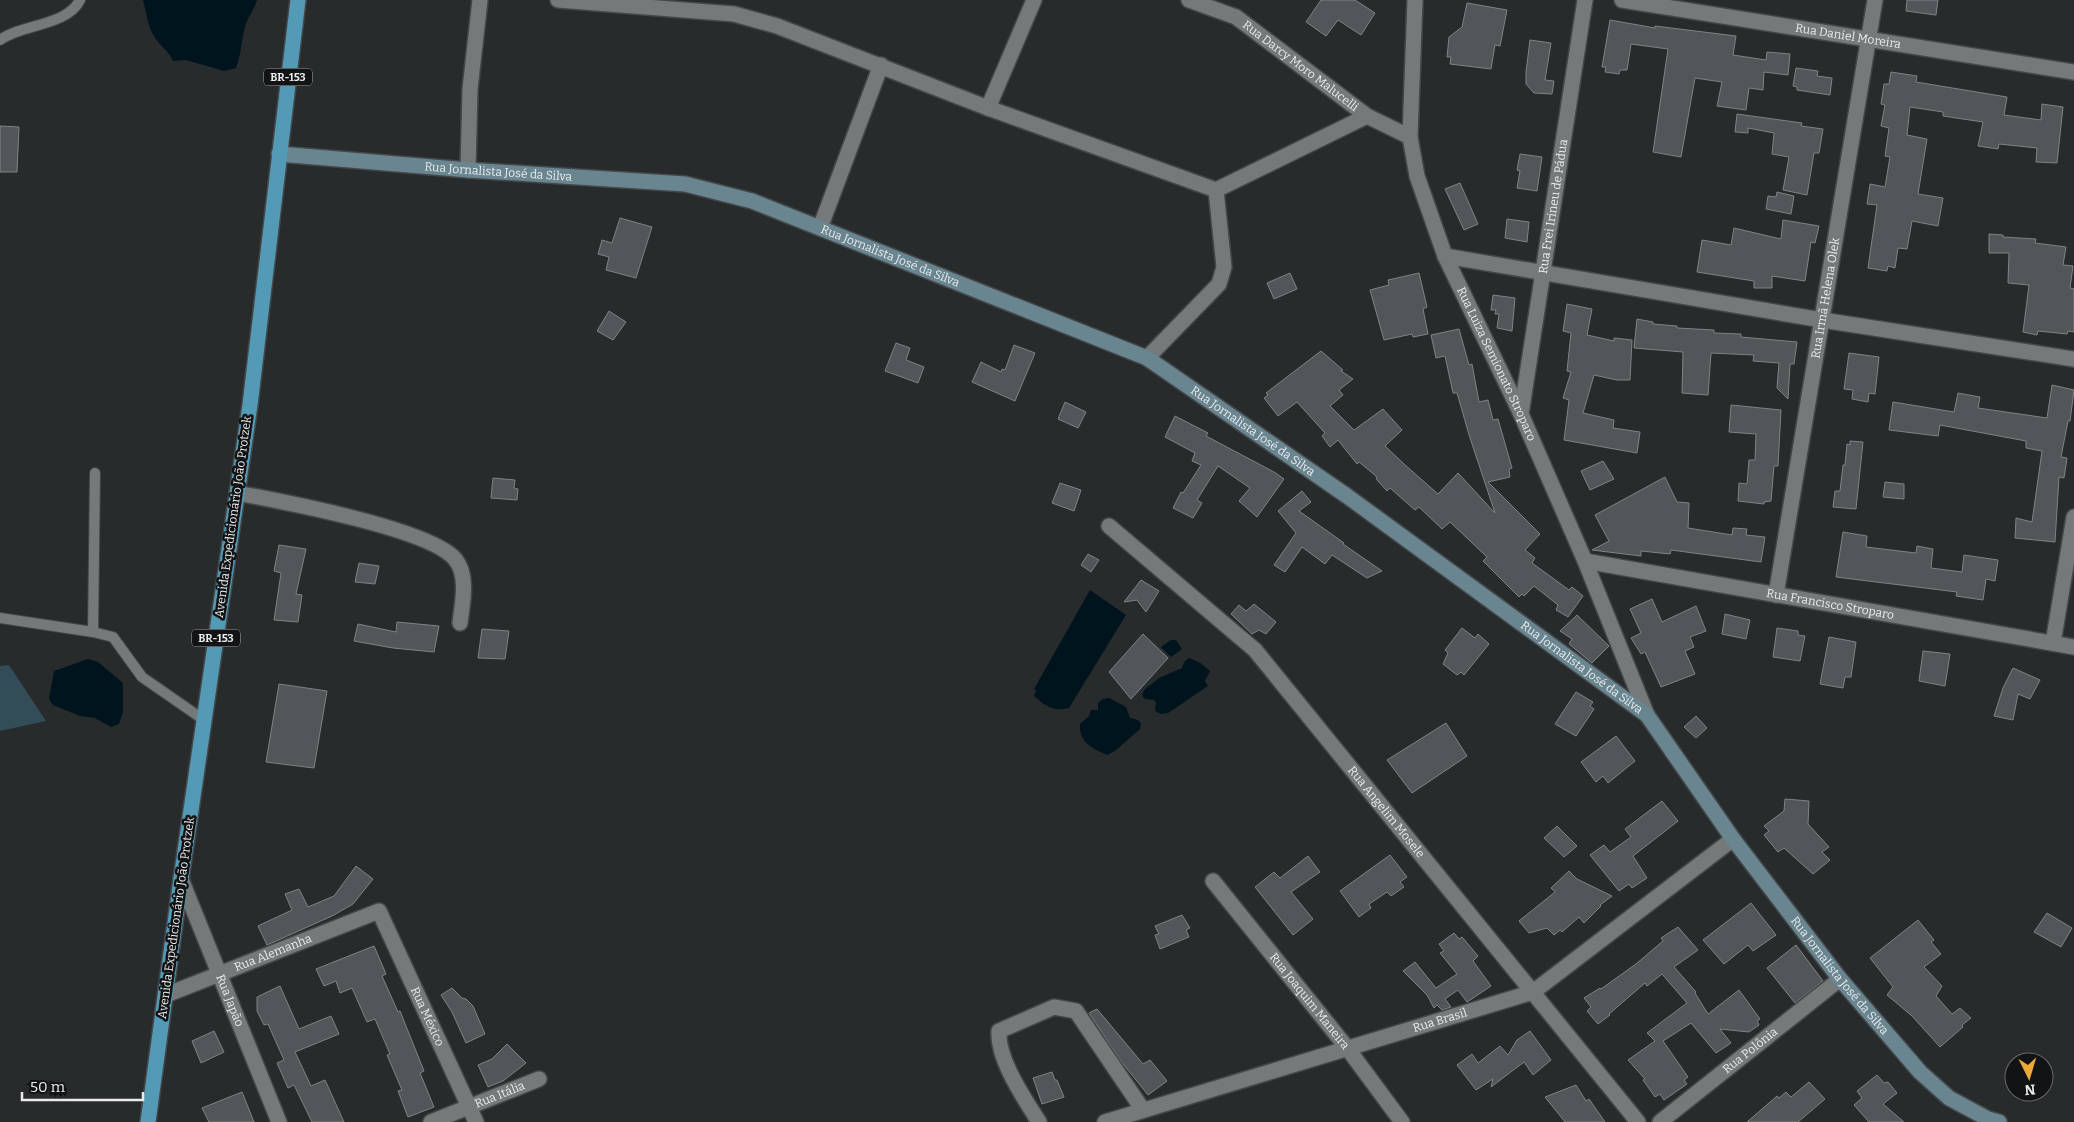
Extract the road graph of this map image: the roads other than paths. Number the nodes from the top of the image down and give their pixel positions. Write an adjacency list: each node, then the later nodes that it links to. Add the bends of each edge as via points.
1 (80, 0): 13 (lane, via 68,13 8,34)
2 (298, 0): 19 (highway, Avenida Expedicionário João Protzek / BR-153)
3 (480, 0): 20 (street, via 470,88)
4 (558, 0): 11 (street)
5 (1034, 0): 16 (street)
6 (1189, 0): 17 (street, Rua Darcy Moro Malucelli, via 1236,17)
7 (1415, 0): 18 (street, Rua Luiza Semionato Stroparo)
8 (1585, 0): 24 (street, Rua Frei Irineu de Pádua)
9 (1622, 0): 12 (street, Rua Daniel Moreira)
10 (1875, 0): 12 (street, Rua Irmã Helena Olek)
11 (735, 7): 14 (street)
12 (1868, 39): 15 (street, Rua Daniel Moreira); 25 (street, Rua Irmã Helena Olek)
13 (0, 40)
14 (881, 65): 16 (street); 22 (street)
15 (2074, 72)
16 (988, 108): 21 (street)
17 (1367, 116): 18 (street, Rua Darcy Moro Malucelli); 21 (street)
18 (1410, 137): 23 (street, Rua Luiza Semionato Stroparo, via 1417,176)
19 (279, 154): 20 (main road, Rua Jornalista José da Silva); 30 (highway, Avenida Expedicionário João Protzek / BR-153)
20 (468, 170): 22 (main road, Rua Jornalista José da Silva, via 685,184 752,201)
21 (1216, 190): 26 (street, via 1224,266 1219,284)
22 (820, 228): 26 (main road, Rua Jornalista José da Silva)
23 (1445, 256): 24 (street); 28 (street, Rua Luiza Semionato Stroparo)
24 (1543, 272): 25 (street); 28 (street, Rua Frei Irineu de Pádua)
25 (1822, 320): 27 (street); 34 (street, Rua Irmã Helena Olek)
26 (1147, 358): 40 (main road, Rua Jornalista José da Silva, via 1346,496)
27 (2074, 359)
28 (1521, 414): 33 (street, Rua Luiza Semionato Stroparo)
29 (95, 473): 37 (lane)
30 (237, 493): 36 (street, via 345,517 417,537 440,547 456,560 461,572); 41 (highway, Avenida Expedicionário João Protzek / BR-153)
31 (2074, 518): 38 (street)
32 (1109, 526): 48 (street, Rua Angelim Mosele, via 1256,650)
33 (1585, 562): 34 (street, Rua Francisco Stroparo); 40 (street, Rua Luiza Semionato Stroparo)
34 (1776, 596): 38 (street, Rua Francisco Stroparo)
35 (0, 618): 37 (lane)
36 (460, 623)
37 (93, 632): 41 (lane, via 113,637 142,677)
38 (2053, 643): 39 (street, Rua Francisco Stroparo)
39 (2074, 647)
40 (1647, 715): 42 (main road, Rua Jornalista José da Silva)
41 (204, 720): 43 (highway, Avenida Expedicionário João Protzek / BR-153)
42 (1734, 839): 47 (main road, Rua Jornalista José da Silva); 48 (street, Rua Brasil)
43 (181, 880): 46 (street, Rua Japão); 49 (highway, Avenida Expedicionário João Protzek / BR-153)
44 (1213, 881): 50 (street, Rua Joaquim Maneira)
45 (379, 912): 46 (street, Rua Alemanha); 52 (street, Rua México)
46 (219, 974): 49 (street, Rua Alemanha); 56 (street, Rua Japão)
47 (1840, 979): 54 (main road, Rua Jornalista José da Silva, via 1920,1072 1949,1098); 63 (street, Rua Polônia)
48 (1533, 992): 50 (street, Rua Brasil); 62 (street, Rua Angelim Mosele)
49 (166, 995): 55 (highway, Avenida Expedicionário João Protzek / BR-153)
50 (1348, 1049): 53 (street, Rua Brasil); 61 (street, Rua Joaquim Maneira)
51 (539, 1079): 52 (street, Rua Itália)
52 (470, 1106): 57 (street, Rua Itália); 58 (street, Rua México)
53 (1143, 1110): 59 (street, via 1076,1010 1054,1007 999,1031 998,1038 1011,1078); 60 (street, Rua Brasil)
54 (1991, 1121)
55 (148, 1122)
56 (280, 1122)
57 (431, 1122)
58 (476, 1122)
59 (1038, 1122)
60 (1105, 1122)
61 (1402, 1122)
62 (1638, 1122)
63 (1660, 1122)

